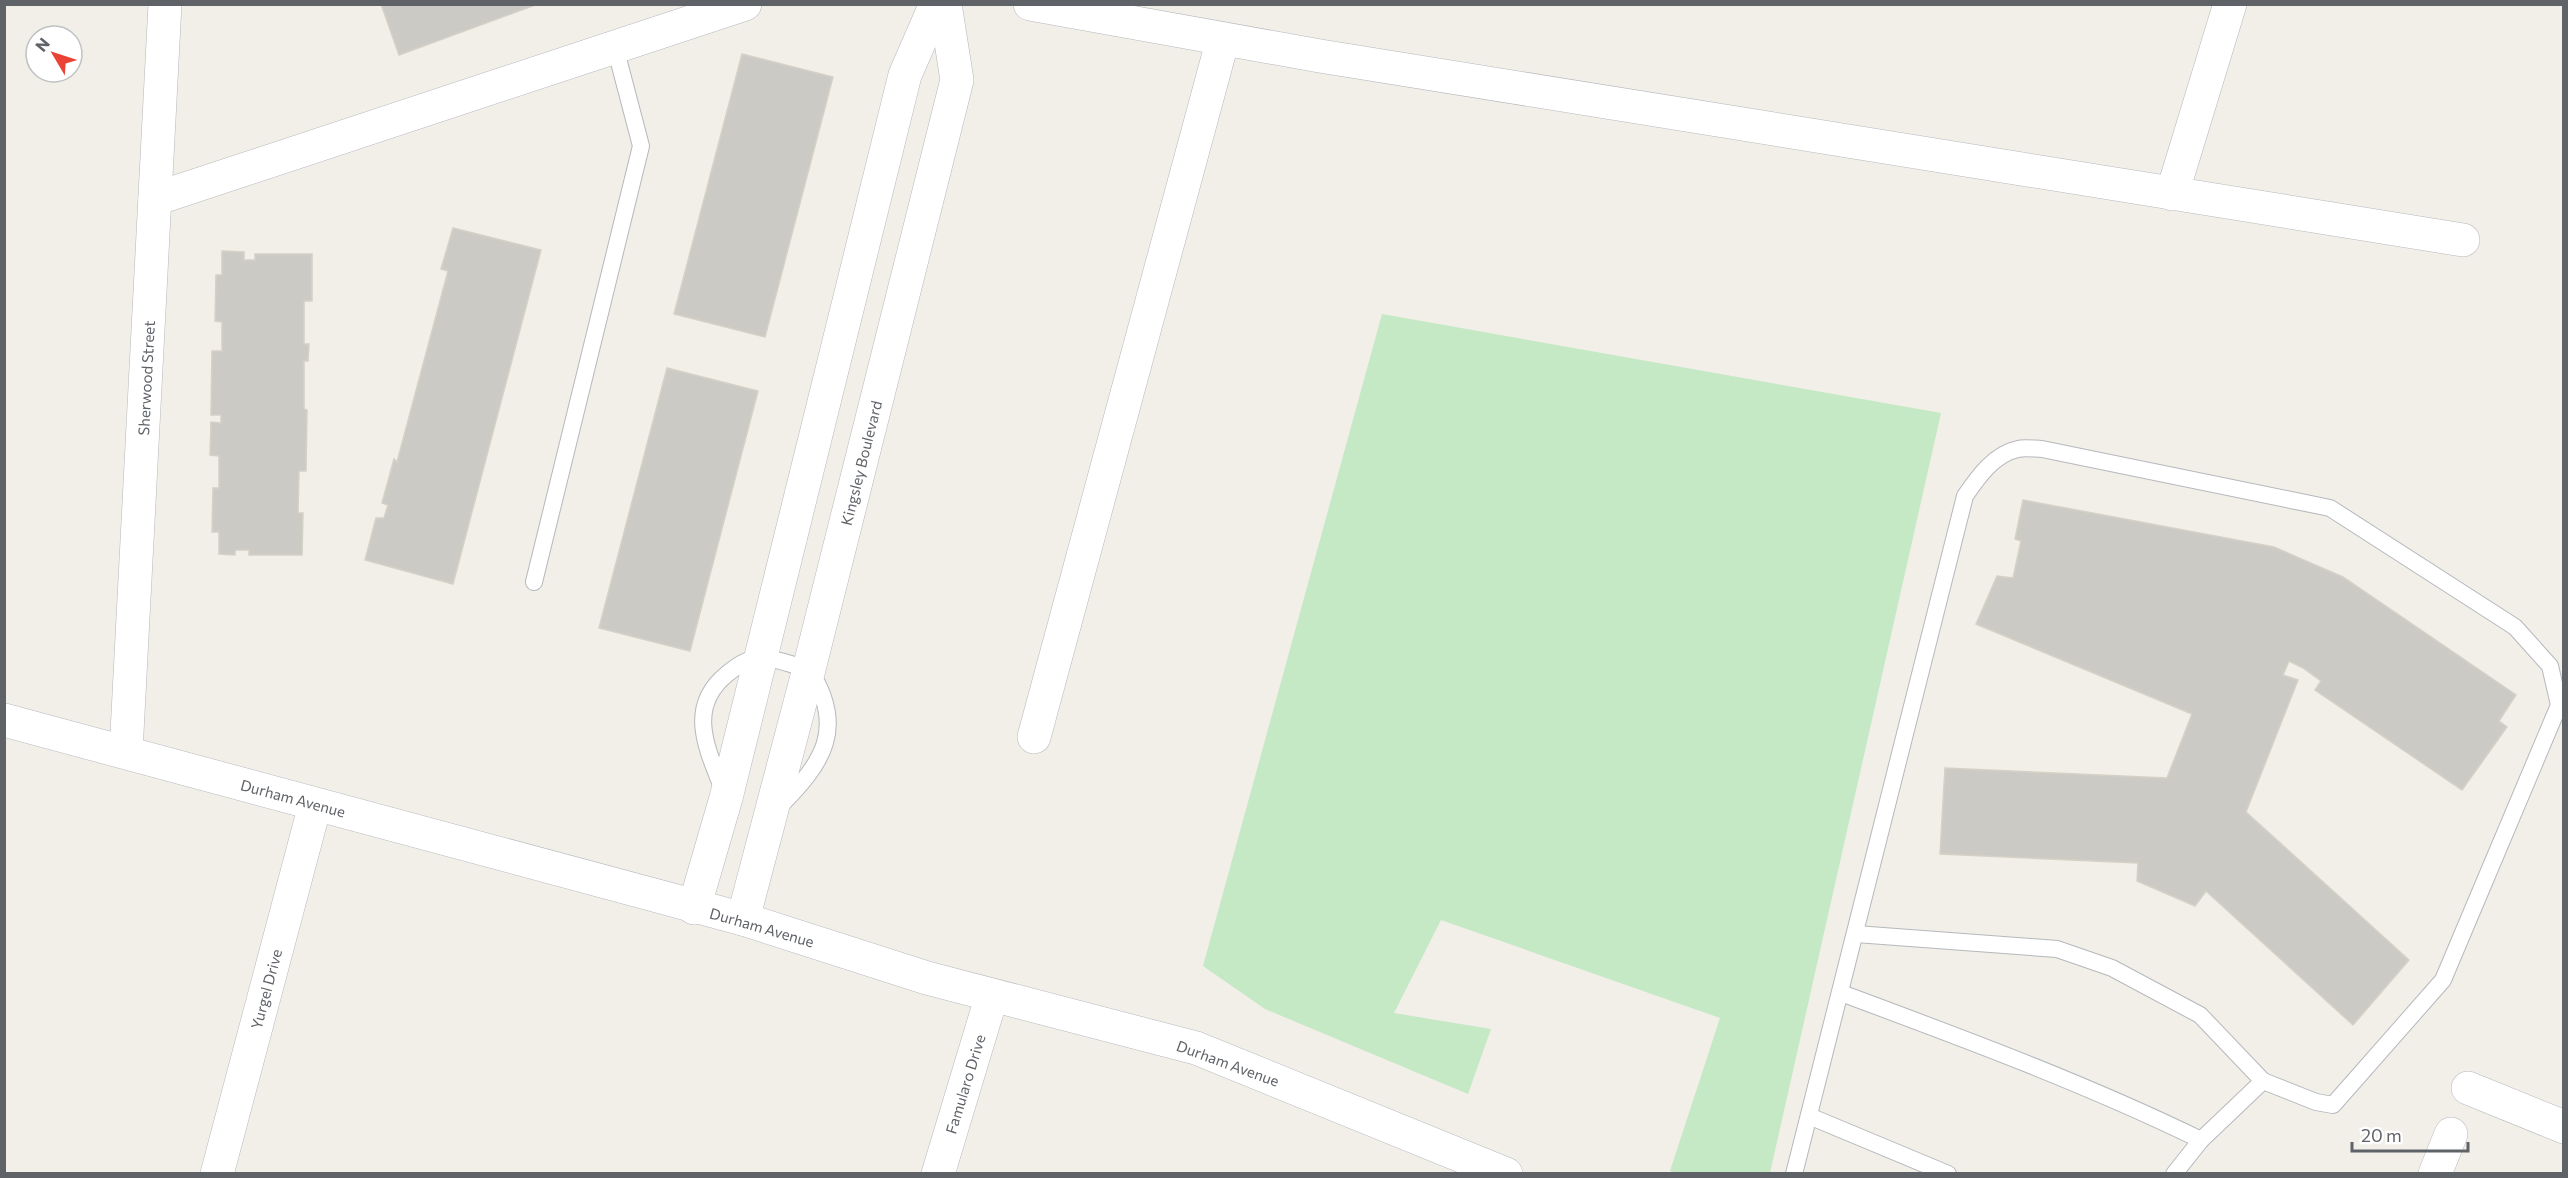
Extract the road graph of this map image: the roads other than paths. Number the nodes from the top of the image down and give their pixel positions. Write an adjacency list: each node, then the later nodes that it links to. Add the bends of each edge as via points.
1 (165, 4): 10 (street, Sherwood Street)
2 (745, 4): 8 (street)
3 (936, 4): 13 (street, via 905,75)
4 (945, 4): 14 (street, Kingsley Boulevard, via 957,80)
5 (1030, 4): 7 (street)
6 (2230, 4): 9 (street)
7 (1223, 39): 9 (street); 16 (street)
8 (615, 48): 10 (street); 12 (lane, via 641,146)
9 (2172, 194): 11 (street)
10 (155, 199): 17 (street, Sherwood Street)
11 (2463, 240)
12 (534, 582)
13 (761, 658): 14 (lane); 18 (street); 18 (lane, via 742,662 721,679 702,711 703,733)
14 (809, 669): 21 (street, Kingsley Boulevard)
15 (4, 720): 17 (street, Durham Avenue)
16 (1034, 737)
17 (126, 752): 19 (street, Durham Avenue)
18 (726, 798): 20 (street)
19 (315, 805): 20 (street, Durham Avenue); 31 (street, Yurgel Drive)
20 (694, 908): 21 (street, Durham Avenue)
21 (742, 920): 24 (street, Durham Avenue)
22 (1856, 934): 23 (lane); 25 (lane, via 2057,949 2112,968 2200,1015); 25 (lane, via 1965,496 1982,471 2018,449 2042,449 2330,508 2515,627 2550,666 2559,705 2443,980 2333,1105)
23 (1841, 993): 27 (lane); 30 (lane, via 2037,1067)
24 (992, 995): 32 (street, Famularo Drive); 33 (street, Durham Avenue, via 1196,1048)
25 (2263, 1081): 30 (lane)
26 (2468, 1088): 28 (street)
27 (1809, 1116): 34 (lane); 35 (lane)
28 (2564, 1127)
29 (2451, 1134): 37 (street)
30 (2201, 1140): 36 (lane)
31 (218, 1173)
32 (938, 1173)
33 (1506, 1173)
34 (1794, 1173)
35 (1948, 1173)
36 (2174, 1173)
37 (2434, 1173)

